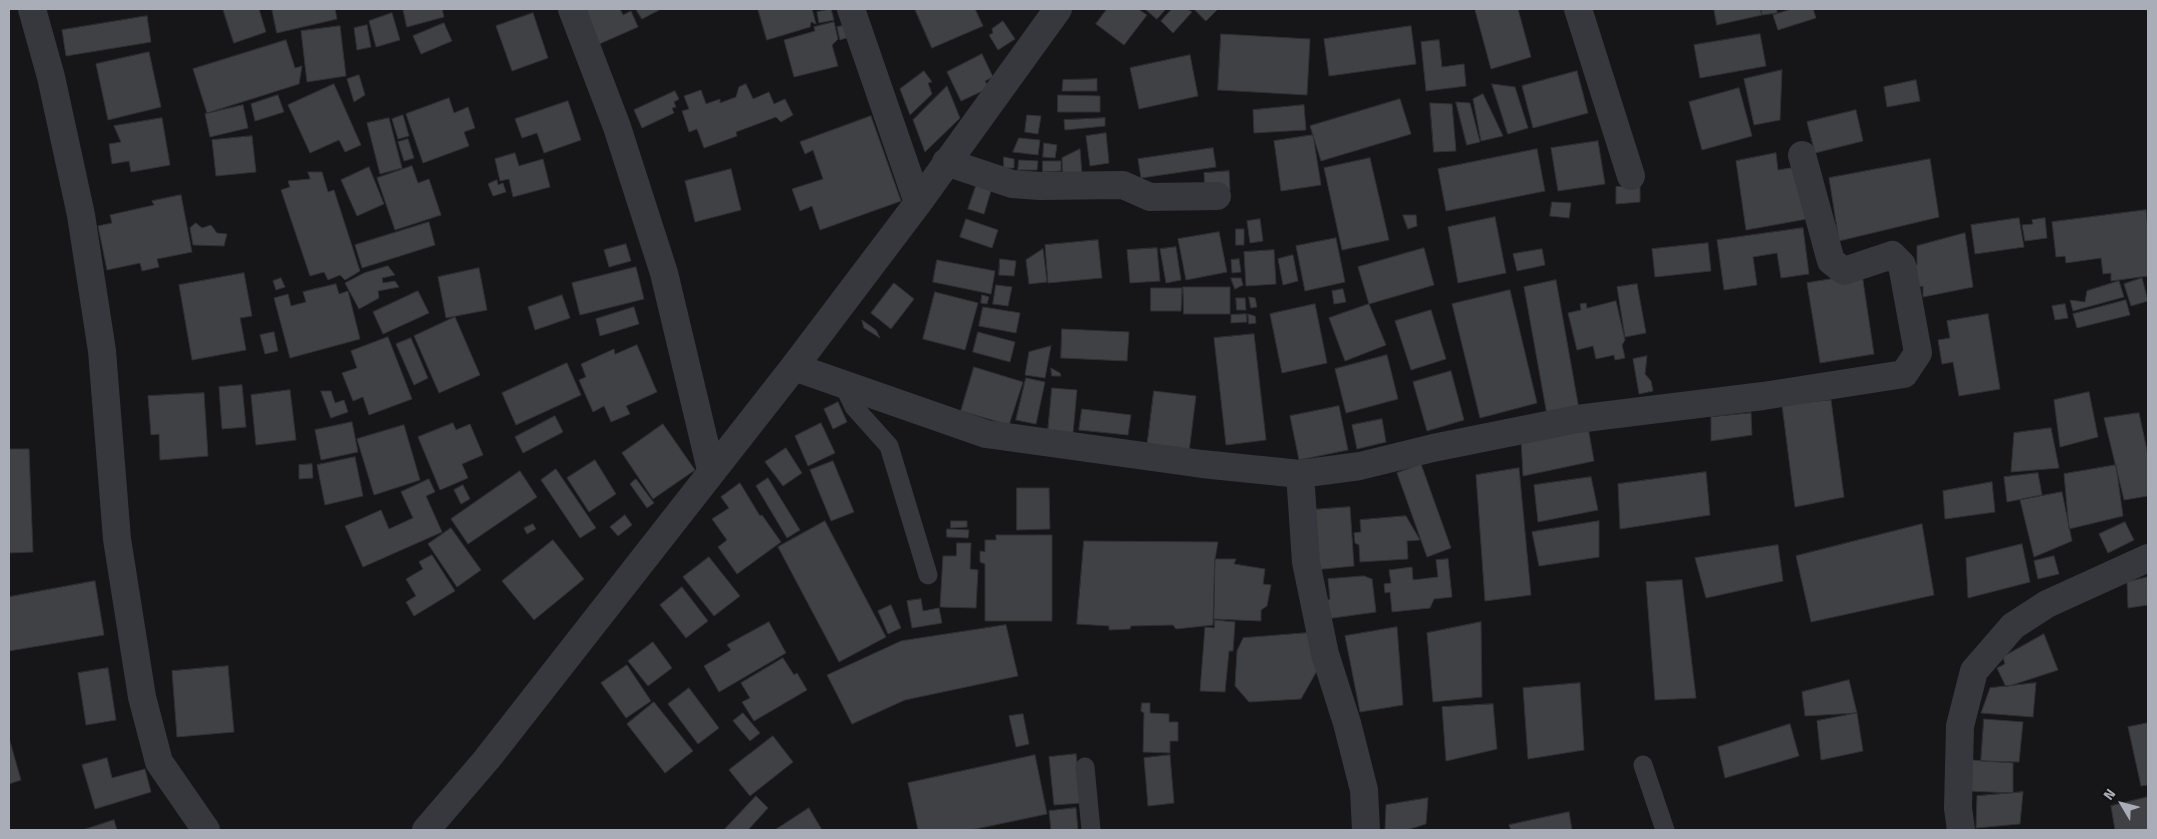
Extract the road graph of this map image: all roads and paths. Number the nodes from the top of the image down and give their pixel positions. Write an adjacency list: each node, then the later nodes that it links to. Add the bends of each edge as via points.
1 (32, 9): 19 (street, via 52,77 81,215 102,351 117,539 142,697 159,762)
2 (572, 9): 13 (street, via 617,127 664,273)
3 (851, 9): 10 (street)
4 (1058, 9): 7 (street)
5 (1578, 9): 8 (street)
6 (1802, 155): 14 (street, via 1831,260 1844,271 1892,254 1902,265 1918,353 1904,374 1763,396 1577,419 1360,466)
7 (946, 162): 9 (street, via 1012,184 1123,185 1150,197); 10 (street)
8 (1631, 176)
9 (1217, 196)
10 (918, 203): 11 (street)
11 (794, 366): 12 (street); 13 (street)
12 (843, 384): 14 (street, via 986,434); 16 (lane, via 854,407 889,446)
13 (711, 470): 20 (street, via 486,759)
14 (1300, 474): 22 (street, via 1306,562 1325,654 1364,790)
15 (2148, 558): 24 (street, via 2047,604 2013,626 1974,671 1960,726 1958,808)
16 (928, 576)
17 (1643, 765): 23 (lane)
18 (1084, 767): 21 (lane)
19 (206, 830)
20 (426, 830)
21 (1092, 830)
22 (1366, 830)
23 (1665, 830)
24 (1961, 830)

